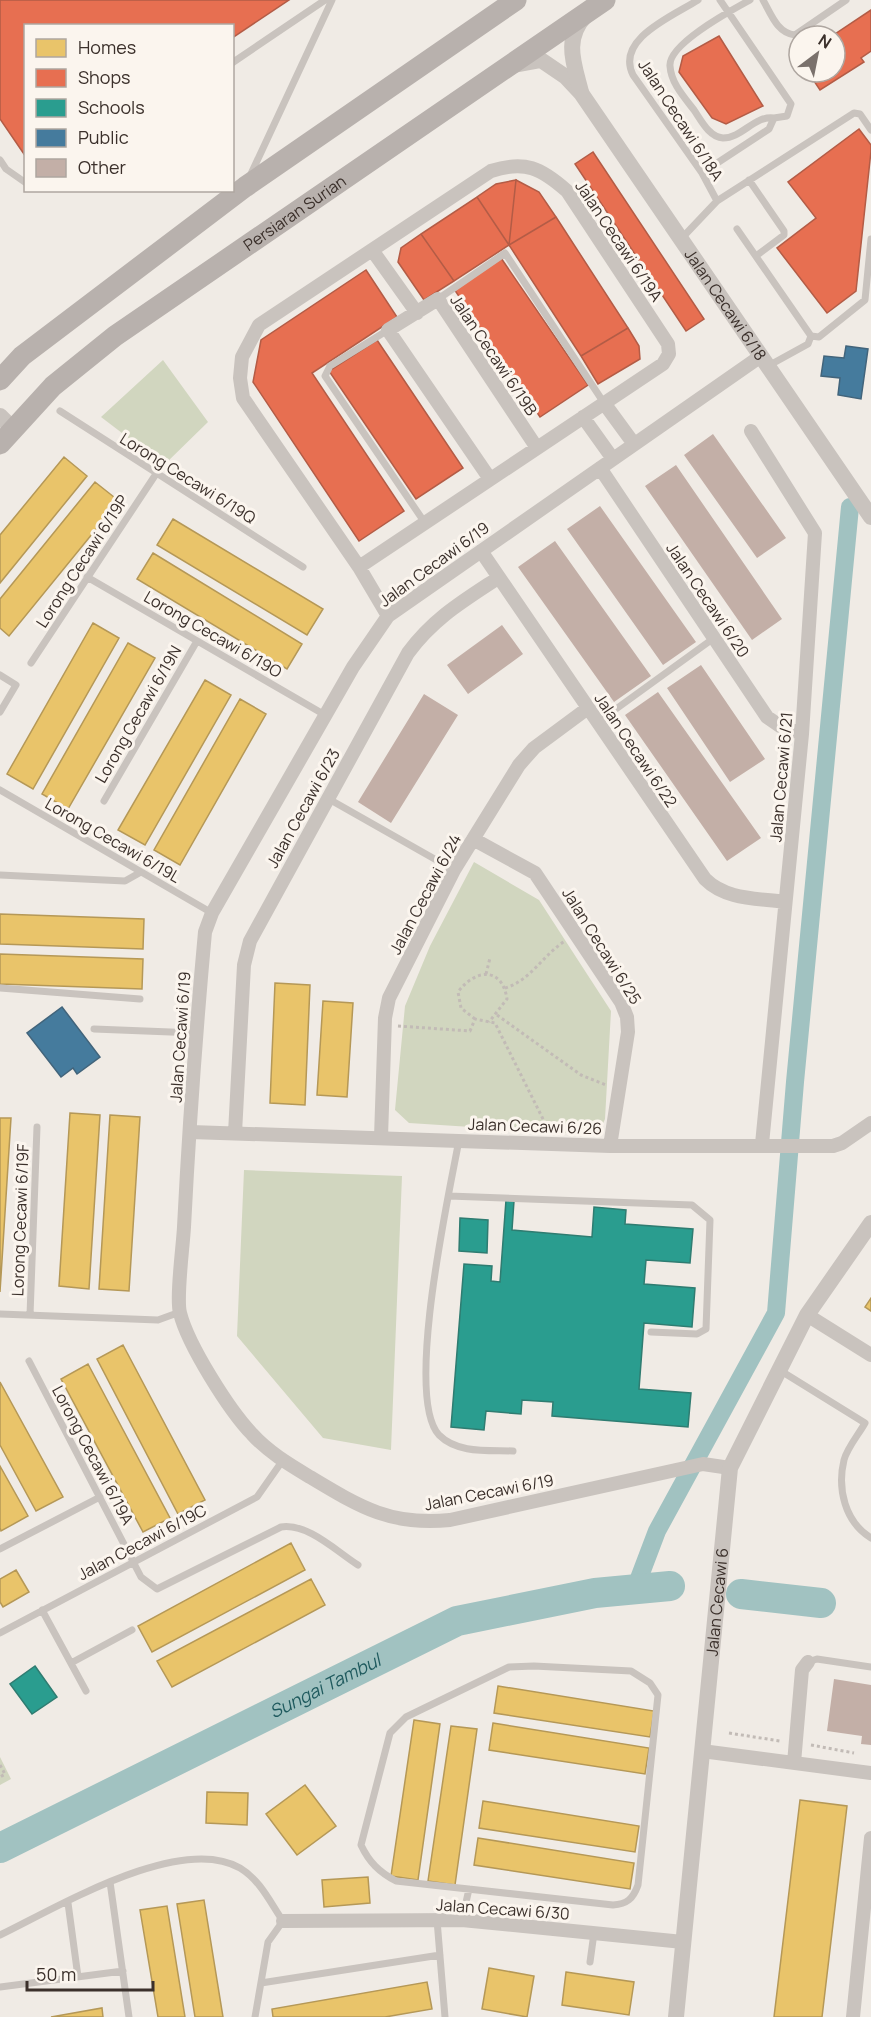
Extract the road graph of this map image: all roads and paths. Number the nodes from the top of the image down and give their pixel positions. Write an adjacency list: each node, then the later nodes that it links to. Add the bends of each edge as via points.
1 (325, 0): 11 (lane)
2 (332, 0): 20 (lane)
3 (516, 0): 20 (main road)
4 (698, 0): 17 (lane, Jalan Cecawi 6/18A, via 639,38 628,55 628,64)
5 (720, 0): 10 (lane)
6 (750, 0): 10 (lane)
7 (763, 0): 8 (lane, via 779,29 795,35)
8 (846, 0)
9 (599, 4): 12 (main road, Persiaran Surian); 13 (street, Jalan Cecawi 6/18, via 577,24 572,40 570,52)
10 (728, 13): 14 (lane, via 791,104 787,116); 14 (lane, via 685,42 671,57 675,84 716,136 737,134 766,117)
11 (234, 62)
12 (507, 67): 13 (street, Jalan Cecawi 6/18, via 541,60); 38 (main road, Persiaran Surian, via 115,336)
13 (581, 93): 23 (street, Jalan Cecawi 6/18)
14 (774, 118): 17 (lane, via 769,129)
15 (871, 130): 18 (lane, via 860,114 854,113)
16 (0, 160): 19 (lane)
17 (702, 173): 21 (lane, Jalan Cecawi 6/18A)
18 (749, 180): 21 (lane); 26 (lane, via 784,231)
19 (24, 182)
20 (245, 187): 31 (main road)
21 (717, 201): 23 (lane, Jalan Cecawi 6/18A)
22 (737, 229): 26 (lane)
23 (681, 239): 32 (street, Jalan Cecawi 6/18)
24 (871, 239): 30 (lane, via 865,300 819,337)
25 (372, 250): 28 (street); 35 (street, Jalan Cecawi 6/19A, via 491,171 510,165 530,166 551,177 567,191 668,344 669,354 663,364); 50 (street, Jalan Cecawi 6/19A, via 259,325 242,357 240,378 243,398)
26 (756, 256): 30 (lane)
27 (438, 299): 28 (street, Jalan Cecawi 6/19B); 35 (lane, via 506,253); 41 (street, Jalan Cecawi 6/19B)
28 (417, 313): 29 (street, Jalan Cecawi 6/19B)
29 (388, 330): 45 (street); 47 (lane, via 330,366 325,376)
30 (811, 336): 32 (lane, via 808,344)
31 (22, 356): 33 (main road); 34 (main road)
32 (764, 361): 40 (street, Jalan Cecawi 6/19); 46 (street, Jalan Cecawi 6/18)
33 (0, 363)
34 (0, 380)
35 (604, 403): 37 (street, Jalan Cecawi 6/19A); 40 (street)
36 (60, 411): 44 (lane, Lorong Cecawi 6/19Q)
37 (584, 417): 41 (street, Jalan Cecawi 6/19A); 42 (street)
38 (4, 430)
39 (751, 431): 62 (street, Jalan Cecawi 6/21, via 814,533)
40 (634, 444): 42 (street, Jalan Cecawi 6/19)
41 (537, 448): 45 (street, Jalan Cecawi 6/19A)
42 (613, 459): 43 (street, Jalan Cecawi 6/19)
43 (600, 468): 48 (street, Jalan Cecawi 6/19); 54 (street, Jalan Cecawi 6/20)
44 (156, 474): 49 (lane, Lorong Cecawi 6/19Q); 52 (lane, Lorong Cecawi 6/19P)
45 (490, 479): 47 (street, Jalan Cecawi 6/19A)
46 (871, 518)
47 (425, 523): 50 (street, Jalan Cecawi 6/19A)
48 (481, 551): 51 (street); 53 (street, Jalan Cecawi 6/19)
49 (303, 567)
50 (359, 567): 53 (street)
51 (495, 573): 58 (street, Jalan Cecawi 6/22); 64 (street, Jalan Cecawi 6/23, via 425,630 408,653)
52 (87, 577): 55 (lane, Lorong Cecawi 6/19O); 56 (lane, Lorong Cecawi 6/19P)
53 (388, 616): 60 (street, Jalan Cecawi 6/19)
54 (714, 638): 61 (lane); 62 (street, Jalan Cecawi 6/20, via 767,717)
55 (196, 641): 60 (lane, Lorong Cecawi 6/19O); 65 (lane, Lorong Cecawi 6/19N)
56 (31, 663)
57 (0, 675): 59 (lane, via 16,685)
58 (588, 708): 61 (street, Jalan Cecawi 6/22); 66 (street, Jalan Cecawi 6/24, via 526,757)
59 (0, 712)
60 (325, 714): 71 (street, Jalan Cecawi 6/19)
61 (597, 722): 70 (street, Jalan Cecawi 6/22, via 716,891)
62 (802, 734): 70 (street, Jalan Cecawi 6/21)
63 (0, 790): 68 (lane, Lorong Cecawi 6/19L)
64 (327, 798): 67 (lane); 88 (street, Jalan Cecawi 6/23, via 248,949)
65 (104, 801)
66 (473, 839): 67 (street, Jalan Cecawi 6/24); 72 (street, Jalan Cecawi 6/25, via 536,873)
67 (454, 870): 81 (street, Jalan Cecawi 6/24, via 389,998)
68 (141, 872): 69 (lane, via 125,881); 71 (lane, Lorong Cecawi 6/19L)
69 (0, 875)
70 (785, 902): 92 (street, Jalan Cecawi 6/21)
71 (212, 914): 83 (street, Jalan Cecawi 6/19, via 205,932)
72 (576, 934): 76 (path, via 552,950 519,984); 84 (street, Jalan Cecawi 6/25, via 627,1017)
73 (490, 958): 74 (path)
74 (486, 974): 76 (path); 79 (path, via 467,980 458,992 461,1008)
75 (0, 988): 77 (lane)
76 (505, 988): 78 (path, via 507,999)
77 (140, 999)
78 (497, 1015): 80 (path); 84 (path, via 581,1075)
79 (476, 1019): 80 (path); 81 (path, via 470,1031)
80 (489, 1022): 91 (path, via 495,1023)
81 (385, 1025): 89 (street, Jalan Cecawi 6/24)
82 (93, 1029): 83 (lane)
83 (196, 1033): 87 (street, Jalan Cecawi 6/19)
84 (619, 1090): 93 (street, Jalan Cecawi 6/25)
85 (871, 1123): 92 (street, Jalan Cecawi 6/26, via 833,1146)
86 (37, 1126): 98 (lane, Lorong Cecawi 6/19F)
87 (191, 1132): 88 (street, Jalan Cecawi 6/26); 96 (street, Jalan Cecawi 6/19)
88 (235, 1133): 89 (street, Jalan Cecawi 6/26)
89 (381, 1137): 90 (street, Jalan Cecawi 6/26)
90 (459, 1140): 91 (street, Jalan Cecawi 6/26); 94 (lane)
91 (556, 1144): 93 (street, Jalan Cecawi 6/26)
92 (762, 1144): 93 (street, Jalan Cecawi 6/26)
93 (610, 1146)
94 (449, 1196): 100 (lane, via 692,1205 710,1220 706,1329 697,1334); 104 (lane, via 433,1271 425,1399 431,1424 455,1446)
95 (871, 1223): 99 (street, Jalan Cecawi 6)
96 (180, 1312): 98 (lane, via 158,1320); 105 (street, Jalan Cecawi 6/19, via 199,1356 224,1398 252,1435)
97 (0, 1314): 98 (lane)
98 (30, 1315)
99 (807, 1316): 101 (street); 103 (street, Jalan Cecawi 6)
100 (651, 1332)
101 (871, 1355)
102 (29, 1361): 107 (lane, Lorong Cecawi 6/19A)
103 (779, 1369): 106 (street, Jalan Cecawi 6); 108 (lane, via 865,1423 844,1459 842,1497 855,1524)
104 (513, 1451)
105 (283, 1460): 106 (street, Jalan Cecawi 6/19, via 350,1502 390,1518 423,1523 696,1465); 110 (lane, Jalan Cecawi 6/19C, via 257,1497)
106 (730, 1468): 119 (street, Jalan Cecawi 6)
107 (100, 1497): 109 (lane); 110 (lane, Lorong Cecawi 6/19A)
108 (871, 1539)
109 (0, 1549)
110 (134, 1562): 111 (lane, Lorong Cecawi 6/19A, via 141,1577 157,1589 290,1526 303,1529); 112 (lane, Jalan Cecawi 6/19C)
111 (358, 1565)
112 (42, 1610): 114 (lane, Jalan Cecawi 6/19C); 116 (lane)
113 (132, 1630): 116 (lane)
114 (0, 1633)
115 (808, 1662): 117 (lane, via 817,1659); 120 (street, via 802,1670)
116 (71, 1663): 118 (lane)
117 (871, 1667)
118 (86, 1691)
119 (702, 1751): 120 (street); 134 (street, Jalan Cecawi 6)
120 (794, 1763): 122 (street)
121 (0, 1765): 123 (path, via 5,1774)
122 (871, 1773)
123 (0, 1777)
124 (871, 1838): 131 (street)
125 (110, 1882): 127 (lane); 130 (lane, via 149,1867 212,1858 254,1878); 137 (lane)
126 (469, 1889): 126 (lane, via 396,1881 367,1858 361,1845 390,1733 406,1717 509,1667 631,1671 650,1683 658,1695 657,1709 638,1885 629,1902 613,1905); 129 (lane)
127 (68, 1903): 133 (lane); 138 (lane)
128 (437, 1920): 129 (street, Jalan Cecawi 6/30); 130 (street, Jalan Cecawi 6/30); 135 (lane)
129 (462, 1920): 132 (street, Jalan Cecawi 6/30)
130 (283, 1921): 139 (lane, via 268,1941)
131 (866, 1929): 145 (street)
132 (594, 1933): 134 (street, Jalan Cecawi 6/30); 136 (lane)
133 (0, 1935)
134 (683, 1942): 144 (street, Jalan Cecawi 6)
135 (440, 1955): 139 (lane); 143 (lane)
136 (590, 1962)
137 (123, 1971): 138 (lane); 141 (lane)
138 (78, 1977): 140 (lane)
139 (261, 1983): 142 (lane)
140 (0, 1987)
141 (129, 2017)
142 (255, 2017)
143 (445, 2017)
144 (676, 2017)
145 (853, 2017)

